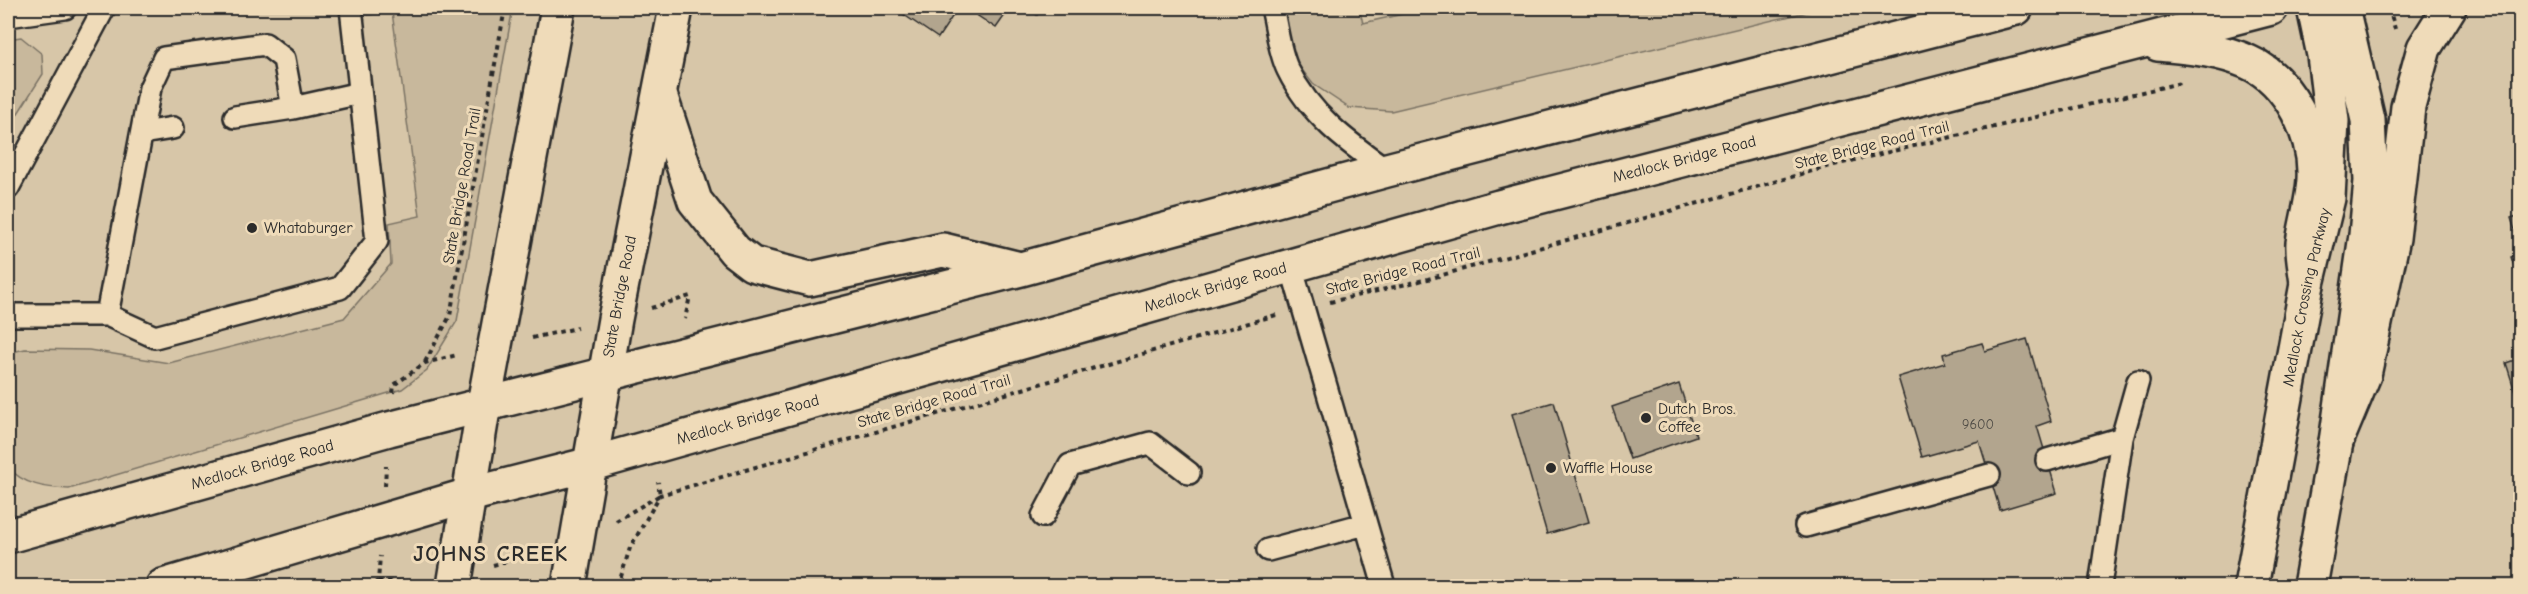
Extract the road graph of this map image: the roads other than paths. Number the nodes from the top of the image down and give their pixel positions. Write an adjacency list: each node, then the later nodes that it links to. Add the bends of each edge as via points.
1 (65, 8): 12 (lane)
2 (104, 8): 21 (lane)
3 (351, 8): 15 (lane)
4 (558, 8): 29 (main road)
5 (676, 8): 14 (main road, State Bridge Road)
6 (1272, 8): 20 (lane, via 1287,69 1312,107 1322,120)
7 (2016, 8): 20 (main road, Medlock Bridge Road)
8 (2271, 8): 13 (main road, Medlock Bridge Road)
9 (2314, 8): 24 (main road, Medlock Crossing Parkway, via 2332,121 2332,166)
10 (2342, 8): 31 (main road, via 2368,120 2371,181)
11 (2449, 8): 31 (main road, via 2424,48 2410,98 2393,238 2364,375)
12 (8, 16)
13 (2141, 42): 22 (main road, Medlock Bridge Road, via 1499,207); 24 (main road, via 2202,49 2249,62 2269,75 2298,113 2314,156 2314,181 2303,246)
14 (659, 92): 23 (main road, via 694,201 735,251 752,264 810,279 943,250); 27 (main road, State Bridge Road)
15 (360, 93): 16 (lane); 26 (lane, via 376,241 340,288 155,337)
16 (293, 108): 17 (lane); 19 (lane, via 284,59 265,44 164,58 150,87)
17 (235, 117)
18 (173, 128): 19 (lane)
19 (142, 133): 26 (lane)
20 (1387, 170): 23 (main road, Medlock Bridge Road)
21 (8, 188)
22 (1292, 267): 33 (main road, Medlock Bridge Road); 38 (lane)
23 (1020, 269): 27 (main road, Medlock Bridge Road)
24 (2307, 284): 47 (main road, Medlock Crossing Parkway)
25 (8, 315): 26 (lane)
26 (107, 315)
27 (607, 374): 29 (main road, Medlock Bridge Road); 33 (main road, State Bridge Road)
28 (2138, 381): 30 (lane)
29 (484, 404): 36 (main road); 40 (main road, Medlock Bridge Road)
30 (2122, 438): 32 (lane); 46 (lane)
31 (2336, 442): 48 (main road)
32 (2046, 460)
33 (591, 464): 36 (main road, Medlock Bridge Road); 44 (main road, State Bridge Road)
34 (1189, 473): 37 (lane, via 1150,443 1070,465)
35 (1989, 475): 39 (lane)
36 (469, 495): 42 (main road, Medlock Bridge Road); 43 (main road)
37 (1043, 516)
38 (1365, 524): 41 (lane); 45 (lane)
39 (1806, 525)
40 (8, 536)
41 (1268, 550)
42 (169, 586)
43 (454, 586)
44 (569, 586)
45 (1384, 586)
46 (2100, 586)
47 (2251, 586)
48 (2310, 586)

